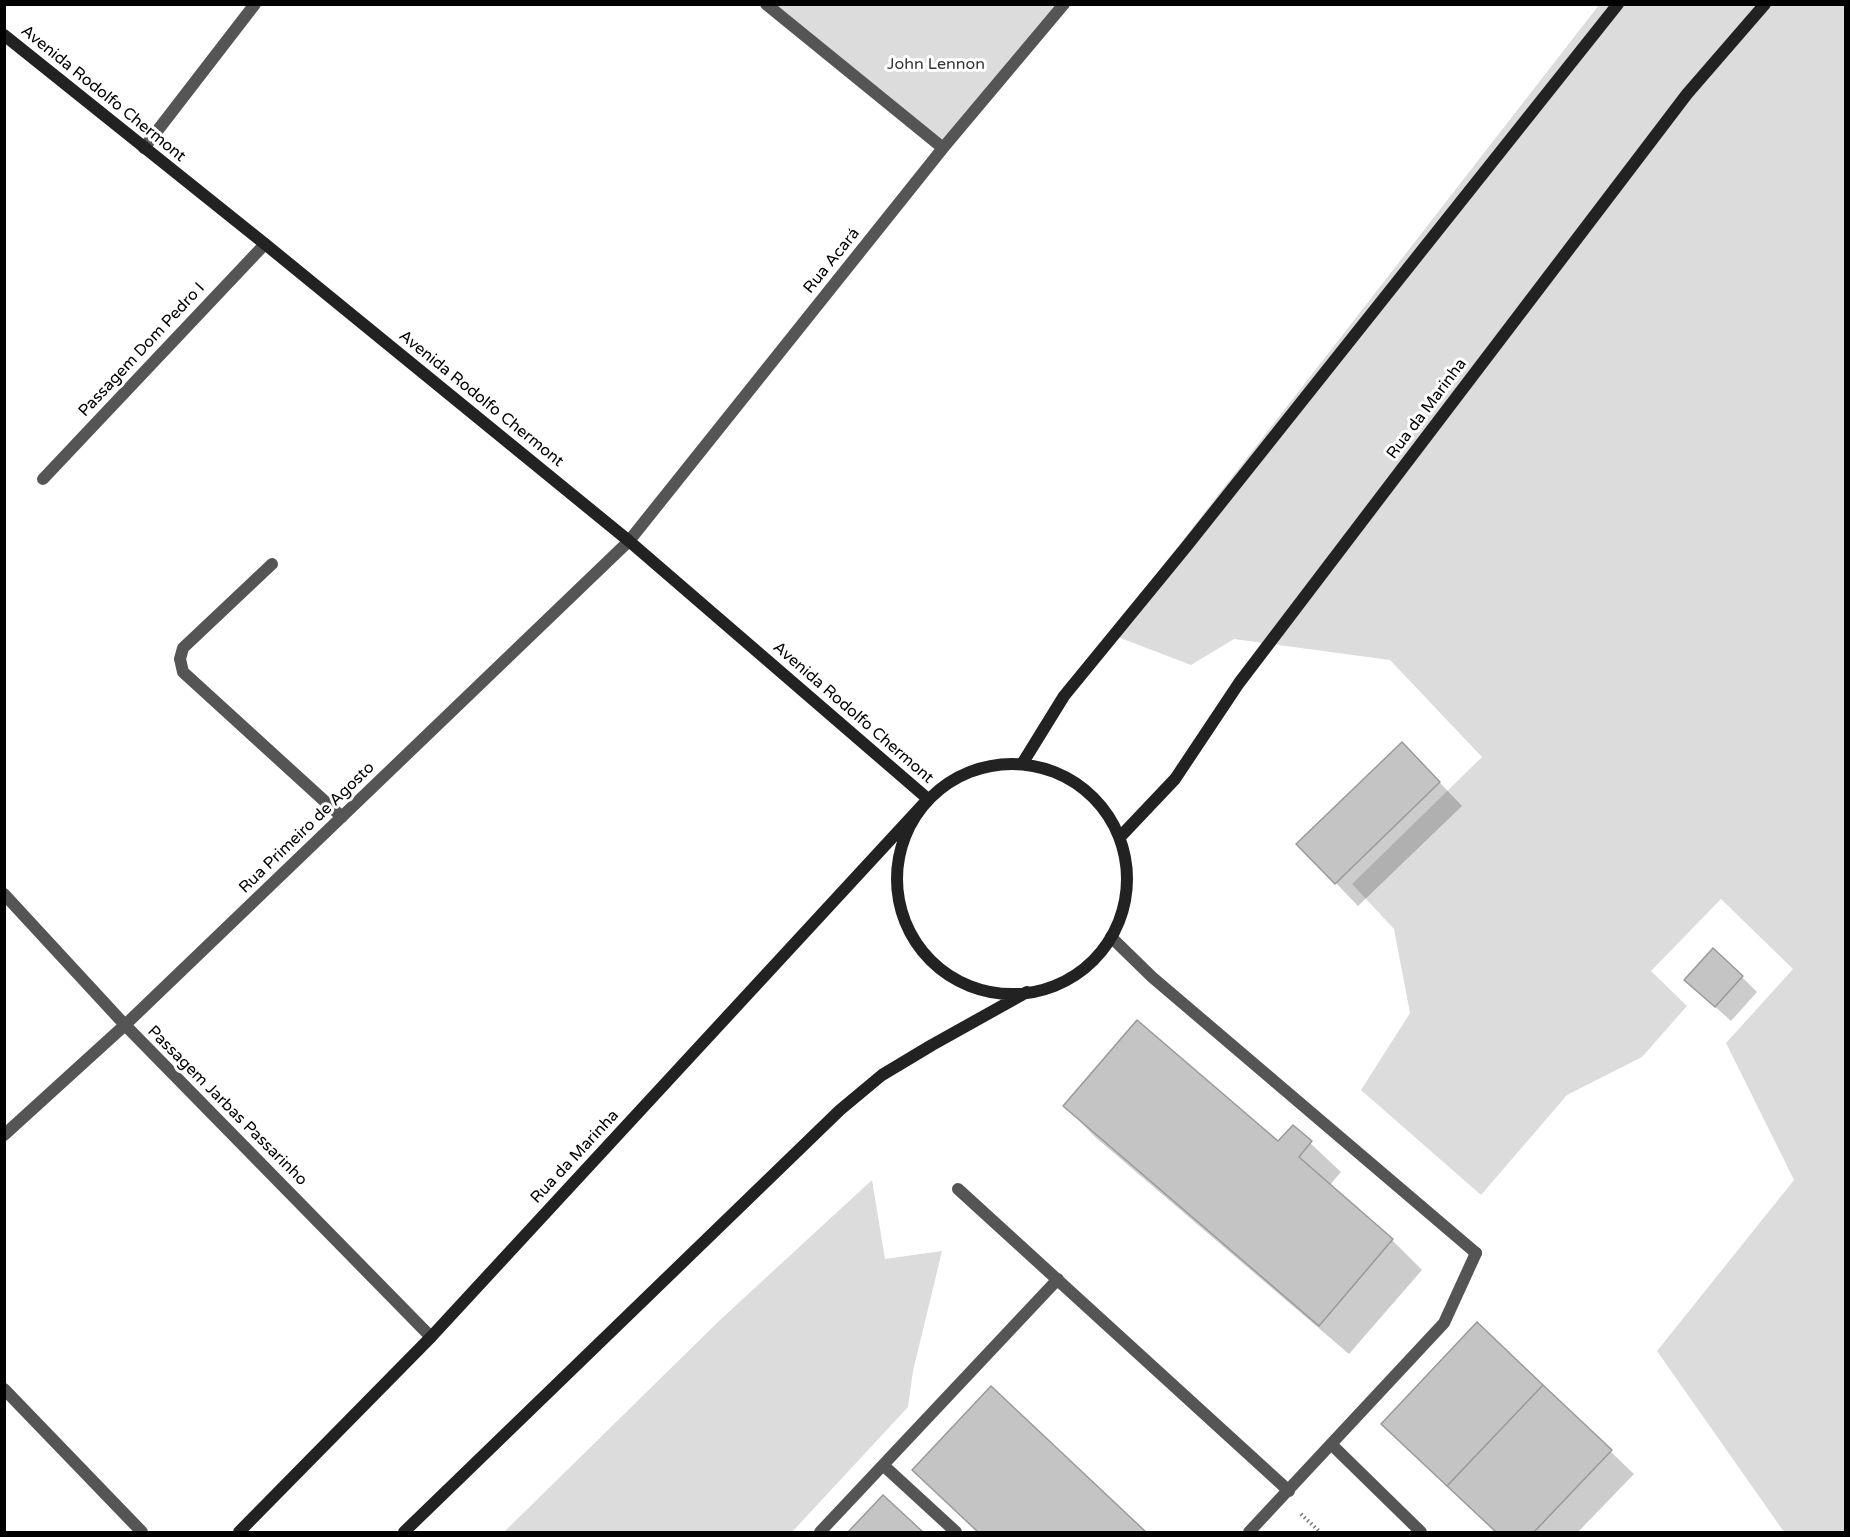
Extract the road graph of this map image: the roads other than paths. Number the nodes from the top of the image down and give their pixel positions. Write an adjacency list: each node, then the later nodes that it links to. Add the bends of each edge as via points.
1 (255, 4): 7 (street)
2 (766, 4): 8 (street)
3 (1064, 4): 8 (street, Rua Acará)
4 (1618, 4): 13 (main road, via 1064,696)
5 (1765, 4): 16 (main road, Rua da Marinha, via 1687,94 1254,664 1175,779)
6 (4, 35): 7 (main road, Avenida Rodolfo Chermont)
7 (144, 148): 9 (main road, Avenida Rodolfo Chermont)
8 (943, 148): 11 (street, Rua Acará)
9 (265, 244): 10 (street, Passagem Dom Pedro I); 11 (main road, Avenida Rodolfo Chermont)
10 (43, 479)
11 (628, 541): 14 (main road, Avenida Rodolfo Chermont); 15 (street, Rua Primeiro de Agosto)
12 (272, 564): 15 (street, via 183,648 183,672)
13 (1022, 764): 14 (main road, via 971,771); 16 (main road, via 1047,768 1071,779 1092,795)
14 (928, 799): 19 (main road, via 902,843 897,868 898,895 915,943 952,978 984,990); 24 (main road, Rua da Marinha)
15 (342, 818): 20 (street, Rua Primeiro de Agosto)
16 (1120, 837): 18 (main road, via 1127,888)
17 (4, 894): 20 (street, Passagem Jarbas Passarinho)
18 (1111, 937): 19 (main road, via 1095,958 1075,974 1052,986); 26 (street, via 1152,977 1476,1253 1444,1323)
19 (1027, 992): 31 (main road, via 882,1075 840,1110)
20 (124, 1025): 21 (street, Rua Primeiro de Agosto); 24 (street, Passagem Jarbas Passarinho)
21 (4, 1135)
22 (958, 1189): 23 (street)
23 (1058, 1279): 27 (street); 28 (street)
24 (432, 1337): 30 (main road, Rua da Marinha)
25 (4, 1389): 29 (street)
26 (1331, 1444): 28 (street); 35 (street)
27 (883, 1465): 32 (street); 33 (street)
28 (1289, 1491): 34 (street)
29 (142, 1533)
30 (239, 1533)
31 (404, 1533)
32 (820, 1533)
33 (956, 1533)
34 (1250, 1533)
35 (1420, 1533)

